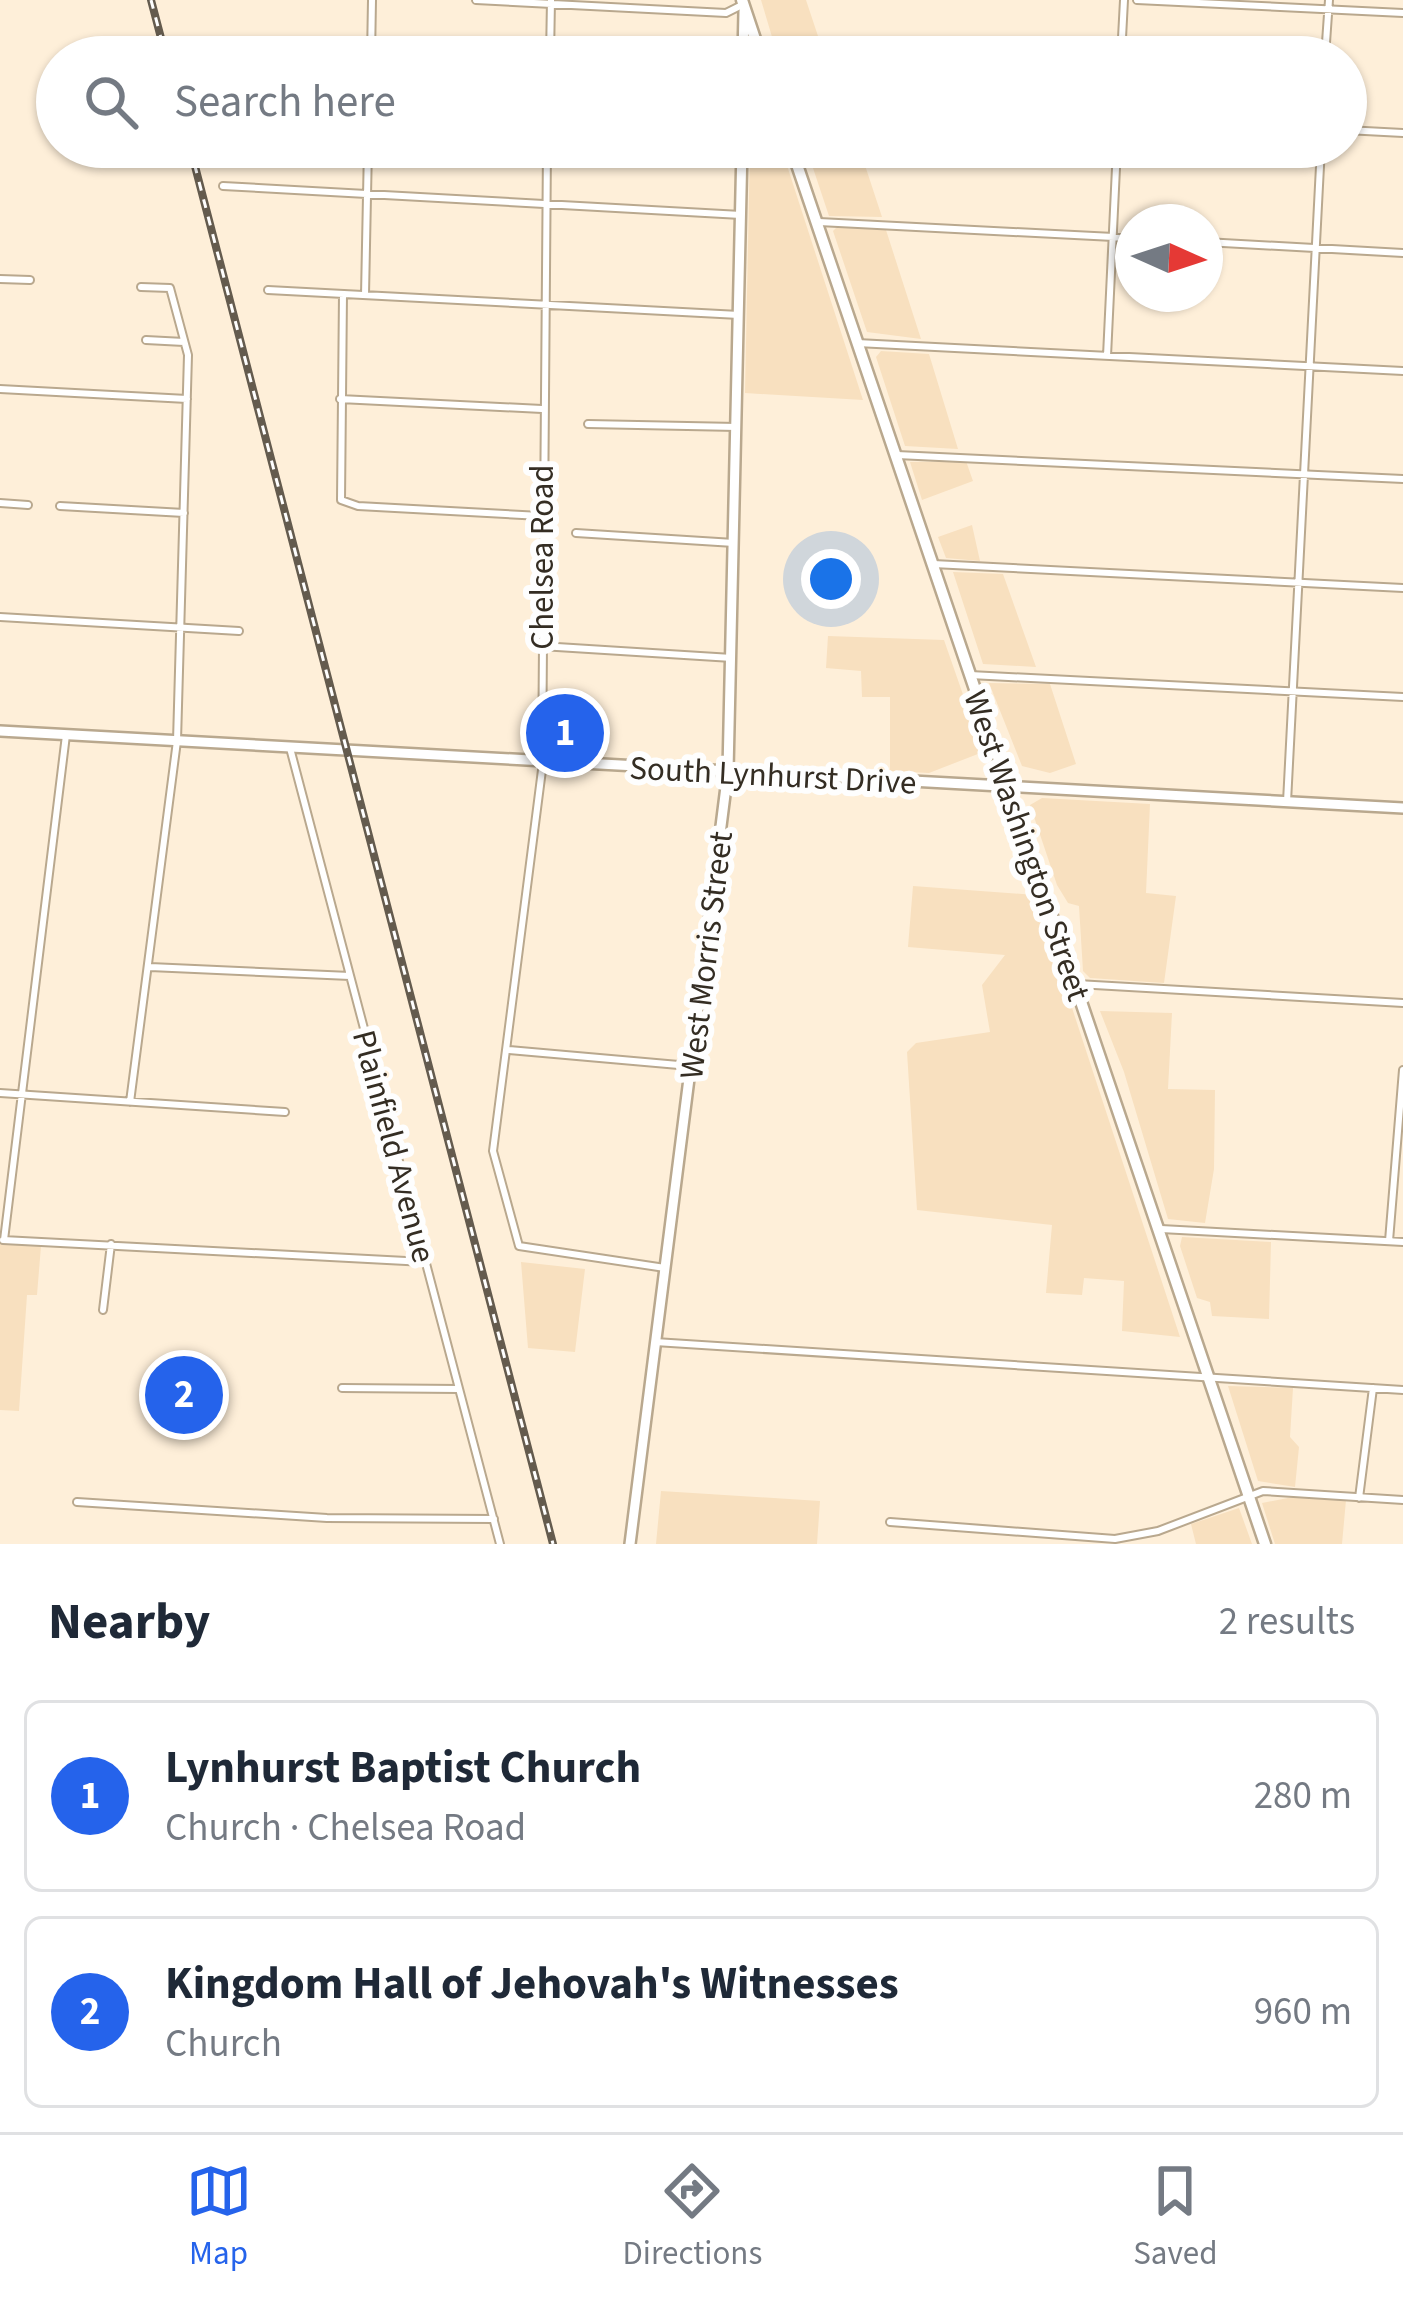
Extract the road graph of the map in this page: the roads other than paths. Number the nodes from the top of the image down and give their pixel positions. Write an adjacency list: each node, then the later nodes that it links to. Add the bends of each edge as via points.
1 (371, 0): 9 (street)
2 (476, 0): 5 (street)
3 (1124, 0): 13 (street)
4 (1138, 0): 7 (street)
5 (551, 2): 6 (street, via 726,13); 10 (street)
6 (744, 2): 11 (main road); 12 (main road)
7 (1329, 5): 8 (street); 14 (street)
8 (1403, 14)
9 (370, 36)
10 (550, 36)
11 (743, 36)
12 (755, 36)
13 (1122, 36)
14 (1327, 36)
15 (1367, 131): 16 (street)
16 (1403, 133)
17 (368, 168): 24 (street)
18 (547, 168): 25 (street, Chelsea Road)
19 (742, 168): 26 (main road, West Morris Street)
20 (798, 168): 27 (main road, West Washington Street)
21 (1117, 168): 28 (street)
22 (1320, 168): 30 (street)
23 (223, 186): 24 (street)
24 (367, 194): 25 (street); 37 (street)
25 (546, 203): 26 (street); 38 (street, Chelsea Road)
26 (741, 215): 39 (main road, West Morris Street)
27 (816, 222): 28 (street); 42 (main road, West Washington Street)
28 (1113, 237): 43 (street)
29 (1223, 243): 30 (street)
30 (1316, 248): 31 (street); 44 (street)
31 (1403, 253)
32 (0, 279): 33 (street)
33 (30, 280)
34 (141, 287): 41 (street, via 170,288)
35 (268, 290): 36 (street)
36 (343, 294): 37 (street); 48 (street)
37 (365, 295): 38 (street)
38 (544, 304): 39 (street); 49 (street, Chelsea Road)
39 (739, 315): 51 (main road, West Morris Street)
40 (146, 340): 41 (street)
41 (184, 343): 47 (street)
42 (857, 343): 43 (street); 52 (main road, West Washington Street)
43 (1107, 356): 44 (street)
44 (1310, 366): 45 (street); 53 (street)
45 (1403, 371)
46 (0, 389): 47 (street)
47 (187, 399): 58 (street)
48 (340, 399): 49 (street); 59 (street, via 343,501)
49 (542, 409): 59 (street, Chelsea Road)
50 (588, 424): 51 (street)
51 (737, 427): 61 (main road, West Morris Street)
52 (895, 455): 53 (street); 62 (main road, West Washington Street)
53 (1304, 473): 54 (street); 63 (street)
54 (1403, 479)
55 (0, 503): 56 (street)
56 (28, 505)
57 (60, 506): 58 (street)
58 (184, 513): 66 (street)
59 (541, 516): 68 (street, Chelsea Road)
60 (576, 533): 61 (street)
61 (734, 543): 69 (main road, West Morris Street)
62 (933, 564): 63 (street); 70 (main road, West Washington Street)
63 (1298, 582): 64 (street); 71 (street)
64 (1403, 588)
65 (0, 616): 66 (street)
66 (182, 627): 67 (street); 75 (street)
67 (239, 631)
68 (541, 646): 69 (street); 77 (street, Chelsea Road)
69 (732, 658): 78 (main road, West Morris Street)
70 (970, 674): 71 (street); 79 (main road, West Washington Street)
71 (1293, 692): 72 (street); 80 (street)
72 (1403, 697)
73 (0, 731): 74 (main road, South Lynhurst Drive)
74 (66, 735): 75 (main road, South Lynhurst Drive); 90 (street)
75 (177, 741): 76 (main road, South Lynhurst Drive); 82 (street)
76 (290, 748): 77 (main road, South Lynhurst Drive); 83 (street, Plainfield Avenue)
77 (539, 761): 78 (main road, South Lynhurst Drive); 86 (street, Chelsea Road)
78 (728, 771): 79 (main road, South Lynhurst Drive); 87 (main road, West Morris Street)
79 (1009, 788): 80 (main road, South Lynhurst Drive); 84 (main road, West Washington Street)
80 (1286, 802): 81 (main road, South Lynhurst Drive)
81 (1403, 808)
82 (148, 967): 83 (street); 91 (street)
83 (350, 976): 98 (street, Plainfield Avenue)
84 (1076, 984): 85 (street); 93 (main road, West Washington Street)
85 (1403, 1003)
86 (507, 1050): 87 (street); 99 (street, Chelsea Road, via 493,1151 519,1246)
87 (690, 1066): 99 (main road, West Morris Street)
88 (1403, 1070): 95 (street)
89 (0, 1094): 90 (street)
90 (22, 1095): 91 (street); 94 (street)
91 (130, 1102): 92 (street)
92 (284, 1112)
93 (1157, 1228): 95 (street); 102 (main road, West Washington Street)
94 (2, 1240): 97 (street)
95 (1389, 1241): 96 (street)
96 (1403, 1242)
97 (111, 1244): 98 (street); 100 (street)
98 (425, 1262): 105 (street, Plainfield Avenue)
99 (665, 1268): 101 (main road, West Morris Street)
100 (103, 1310)
101 (656, 1342): 102 (street); 114 (main road, West Morris Street)
102 (1208, 1378): 104 (street); 107 (main road, West Washington Street)
103 (342, 1388): 105 (street)
104 (1373, 1388): 106 (street); 108 (street)
105 (459, 1389): 111 (street, Plainfield Avenue)
106 (1403, 1390)
107 (1249, 1498): 108 (street, via 1263,1491); 112 (street, via 1114,1539); 115 (main road, West Washington Street)
108 (1359, 1498): 109 (street)
109 (1403, 1500)
110 (77, 1502): 111 (street)
111 (494, 1519): 113 (street, Plainfield Avenue)
112 (890, 1522)
113 (500, 1544)
114 (630, 1544)
115 (1264, 1544)

